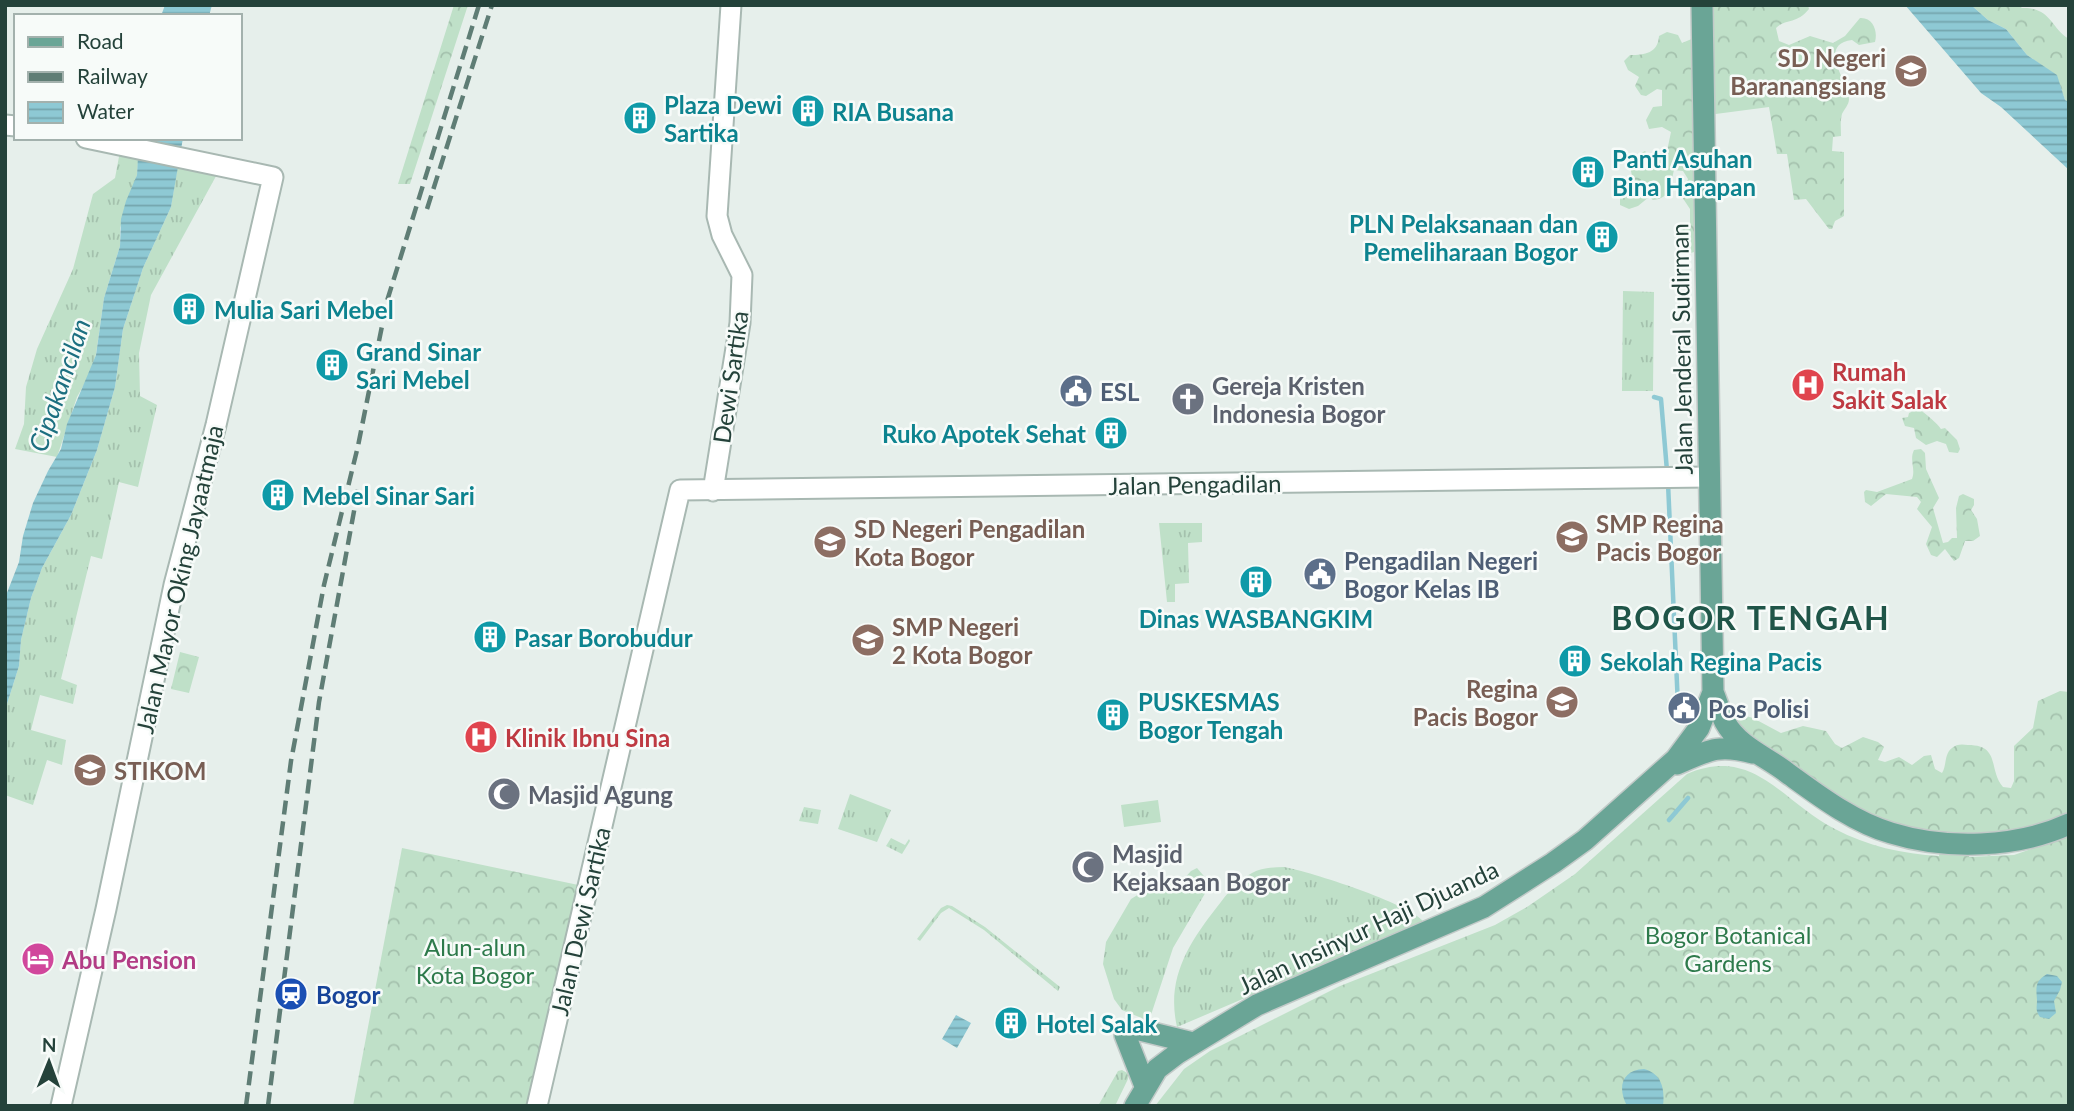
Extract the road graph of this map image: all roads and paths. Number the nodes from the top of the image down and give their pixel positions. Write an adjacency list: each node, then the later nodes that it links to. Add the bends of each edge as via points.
1 (731, 5): 6 (street, Dewi Sartika, via 717,216 742,275 740,323)
2 (1702, 5): 4 (main road, Jalan Jenderal Sudirman)
3 (93, 140): 13 (street, Jalan Mayor Oking Jayaatmaja, via 273,177 174,585)
4 (1709, 477): 6 (street, Jalan Pengadilan); 7 (main road, Jalan Jenderal Sudirman)
5 (680, 490): 6 (street, Jalan Pengadilan); 14 (street, Jalan Dewi Sartika)
6 (713, 492)
7 (1713, 692): 8 (main road, via 1726,723); 9 (main road, via 1689,745)
8 (1761, 757): 9 (main road, via 1733,748 1709,749); 10 (main road, via 1859,820 1902,836 1977,843 2034,836)
9 (1662, 771): 11 (main road, Jalan Insinyur Haji Djuanda, via 1585,840 1484,907 1257,1005)
10 (2069, 824)
11 (1193, 1043): 12 (main road, Jalan Insinyur Haji Djuanda, via 1157,1069); 12 (main road, via 1133,1032)
12 (1146, 1086): 15 (main road, Jalan Insinyur Haji Djuanda)
13 (61, 1106)
14 (537, 1106)
15 (1135, 1106)

